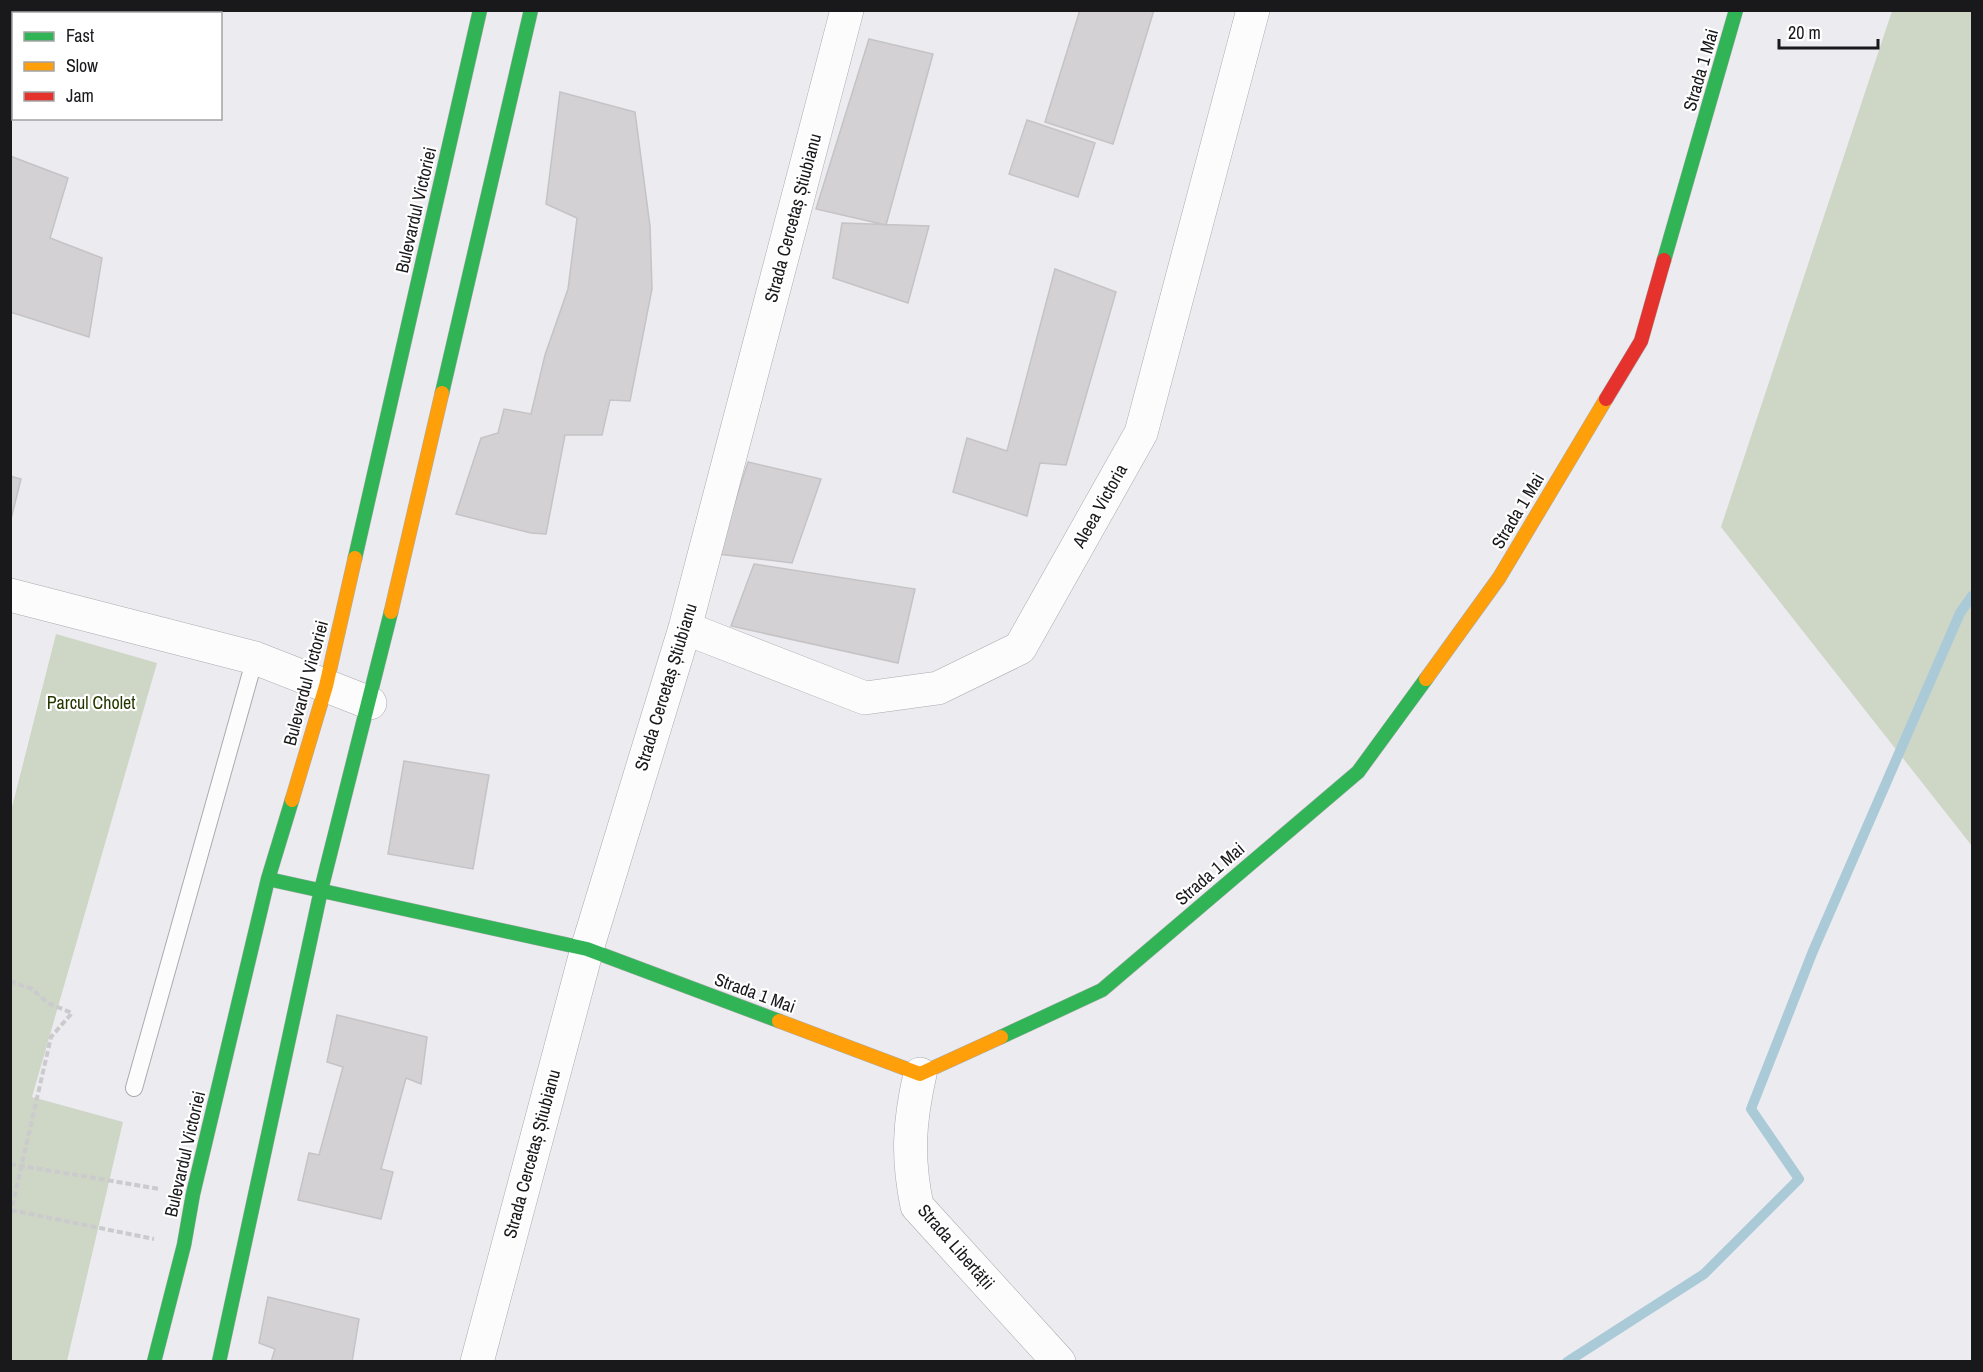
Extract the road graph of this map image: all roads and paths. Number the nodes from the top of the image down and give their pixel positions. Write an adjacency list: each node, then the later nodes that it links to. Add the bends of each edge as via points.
1 (480, 10): 9 (main road, Bulevardul Victoriei)
2 (531, 10): 10 (main road)
3 (847, 10): 7 (street, Strada Cercetaș Știubianu)
4 (1253, 10): 7 (street, Aleea Victoria, via 1141,433 1020,648 938,688 865,698)
5 (1736, 10): 15 (main road, Strada 1 Mai, via 1641,341 1499,578 1358,772 1102,990)
6 (10, 595): 8 (street)
7 (685, 628): 13 (street, Strada Cercetaș Știubianu)
8 (255, 658): 9 (street); 16 (lane)
9 (326, 686): 10 (street); 11 (main road, Bulevardul Victoriei)
10 (370, 703): 12 (main road)
11 (268, 879): 12 (main road, Strada 1 Mai); 19 (main road, Bulevardul Victoriei)
12 (321, 890): 13 (main road, Strada 1 Mai); 24 (main road)
13 (587, 949): 15 (main road, Strada 1 Mai); 25 (street, Strada Cercetaș Știubianu)
14 (10, 981): 18 (path, via 72,1012 51,1038)
15 (920, 1074): 26 (street, Strada Libertății, via 910,1115 910,1172 917,1206)
16 (134, 1088)
17 (10, 1164): 18 (path)
18 (22, 1168): 19 (path); 20 (path)
19 (193, 1194): 22 (main road, Bulevardul Victoriei)
20 (11, 1210): 21 (path); 22 (path)
21 (10, 1216)
22 (184, 1245): 23 (main road, Bulevardul Victoriei)
23 (154, 1362)
24 (219, 1362)
25 (477, 1362)
26 (1059, 1362)

